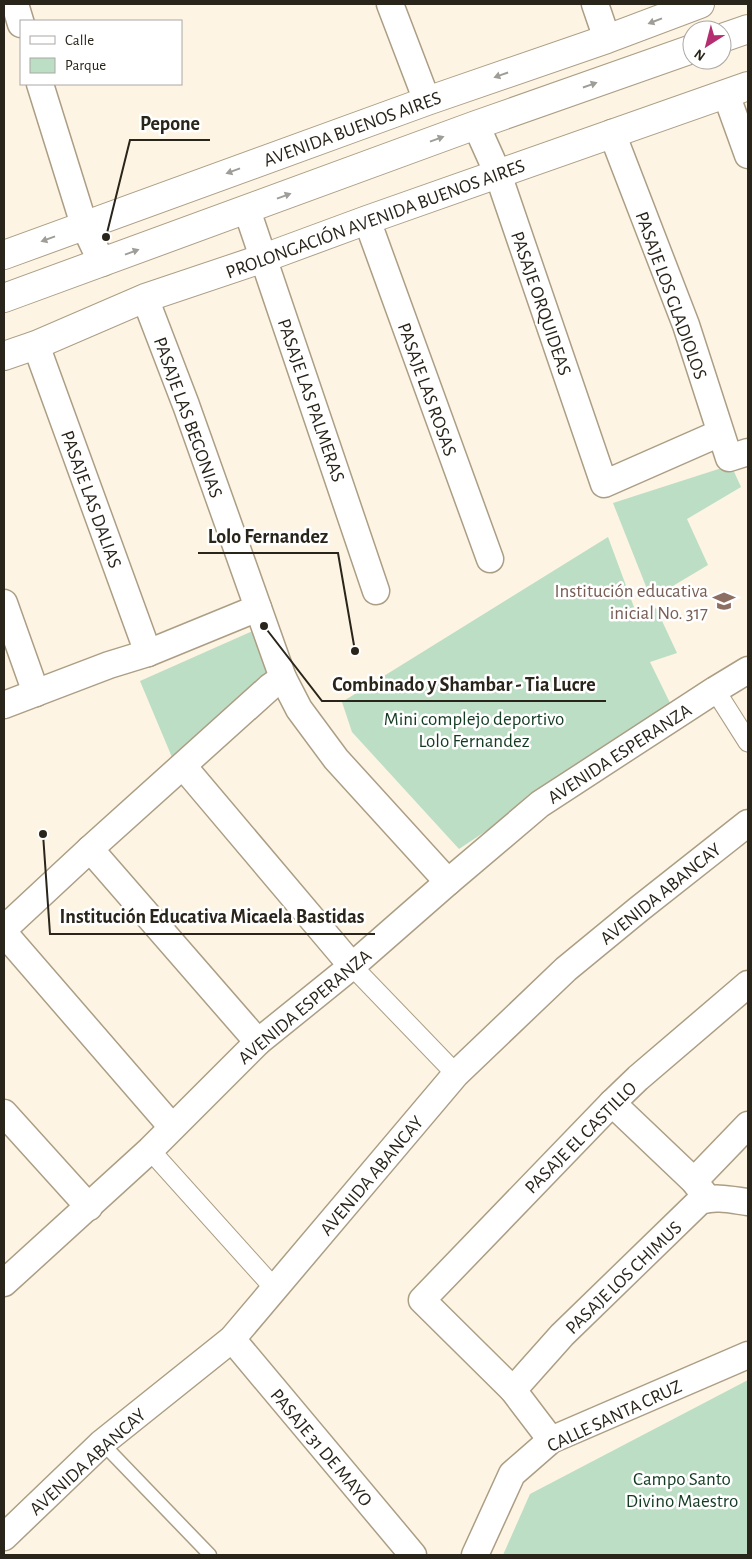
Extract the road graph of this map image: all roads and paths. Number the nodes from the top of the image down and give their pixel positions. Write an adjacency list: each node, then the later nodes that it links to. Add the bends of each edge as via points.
1 (15, 4): 5 (street)
2 (390, 4): 12 (street)
3 (596, 4): 8 (street)
4 (700, 4): 8 (main road, AVENIDA BUENOS AIRES, one-way to 8)
5 (20, 21)
6 (748, 28): 7 (main road)
7 (732, 34)
8 (607, 39): 12 (main road, AVENIDA BUENOS AIRES, one-way to 12)
9 (682, 53): 13 (main road, AVENIDA BUENOS AIRES, one-way to 9)
10 (40, 85): 19 (street)
11 (737, 90): 14 (main road, PROLONGACIÓN AVENIDA BUENOS AIRES); 15 (street)
12 (427, 101): 19 (main road, AVENIDA BUENOS AIRES, one-way to 19)
13 (476, 125): 16 (street, PASAJE ORQUIDEAS); 17 (main road, AVENIDA BUENOS AIRES, one-way to 13)
14 (612, 133): 16 (main road, PROLONGACIÓN AVENIDA BUENOS AIRES); 27 (street, PASAJE LOS GLADIOLOS, via 686,326)
15 (748, 155)
16 (498, 174): 18 (main road, PROLONGACIÓN AVENIDA BUENOS AIRES); 27 (street, PASAJE ORQUIDEAS, via 604,484)
17 (247, 210): 21 (street, PASAJE LAS PALMERAS); 22 (main road, AVENIDA BUENOS AIRES, one-way to 17)
18 (367, 220): 21 (main road, PROLONGACIÓN AVENIDA BUENOS AIRES); 29 (street, PASAJE LAS ROSAS)
19 (84, 225): 20 (main road, AVENIDA BUENOS AIRES, one-way to 20); 22 (street)
20 (4, 255)
21 (264, 258): 24 (main road, PROLONGACIÓN AVENIDA BUENOS AIRES); 30 (street, PASAJE LAS PALMERAS)
22 (102, 263): 23 (main road, AVENIDA BUENOS AIRES)
23 (4, 298)
24 (145, 298): 25 (main road, PROLONGACIÓN AVENIDA BUENOS AIRES); 32 (street, PASAJE LAS BEGONIAS)
25 (36, 345): 26 (main road, PROLONGACIÓN AVENIDA BUENOS AIRES); 33 (street, PASAJE LAS DALIAS)
26 (4, 356)
27 (720, 433): 28 (street, PASAJE LOS GLADIOLOS)
28 (738, 455)
29 (490, 559)
30 (376, 591)
31 (4, 603): 37 (street)
32 (258, 608): 33 (street); 35 (street, PASAJE LAS BEGONIAS)
33 (148, 653): 37 (street)
34 (748, 670): 36 (street, AVENIDA ESPERANZA)
35 (283, 678): 40 (street); 43 (street, PASAJE LAS BEGONIAS, via 299,709 336,760)
36 (715, 690): 39 (street); 43 (street, AVENIDA ESPERANZA, via 540,804)
37 (36, 693): 38 (street)
38 (4, 705)
39 (748, 742)
40 (184, 766): 42 (street); 46 (street)
41 (748, 823): 49 (street, AVENIDA ABANCAY, via 566,969)
42 (90, 849): 44 (street); 48 (street)
43 (448, 882): 46 (street, AVENIDA ESPERANZA)
44 (4, 929)
45 (4, 934): 53 (street)
46 (352, 966): 48 (street, AVENIDA ESPERANZA); 49 (street)
47 (748, 984): 50 (street, PASAJE EL CASTILLO)
48 (258, 1042): 53 (street, AVENIDA ESPERANZA)
49 (456, 1074): 59 (street, AVENIDA ABANCAY)
50 (612, 1104): 55 (street); 62 (street, PASAJE EL CASTILLO, via 422,1300)
51 (4, 1112): 57 (street)
52 (748, 1125): 55 (street, PASAJE LOS CHIMUS)
53 (172, 1127): 54 (street, AVENIDA ESPERANZA)
54 (150, 1150): 57 (street, AVENIDA ESPERANZA); 59 (street)
55 (701, 1190): 56 (street); 62 (street, PASAJE LOS CHIMUS, via 700,1202 562,1335)
56 (748, 1202)
57 (89, 1207): 58 (street, AVENIDA ESPERANZA)
58 (4, 1283)
59 (275, 1289): 60 (street, AVENIDA ABANCAY)
60 (232, 1339): 64 (street, AVENIDA ABANCAY); 67 (street, PASAJE 31 DE MAYO)
61 (748, 1355): 63 (street, CALLE SANTA CRUZ)
62 (514, 1390): 63 (street)
63 (551, 1440): 68 (street, CALLE SANTA CRUZ, via 512,1474)
64 (102, 1443): 65 (street, AVENIDA ABANCAY); 66 (lane)
65 (4, 1537)
66 (210, 1555)
67 (413, 1555)
68 (475, 1555)

